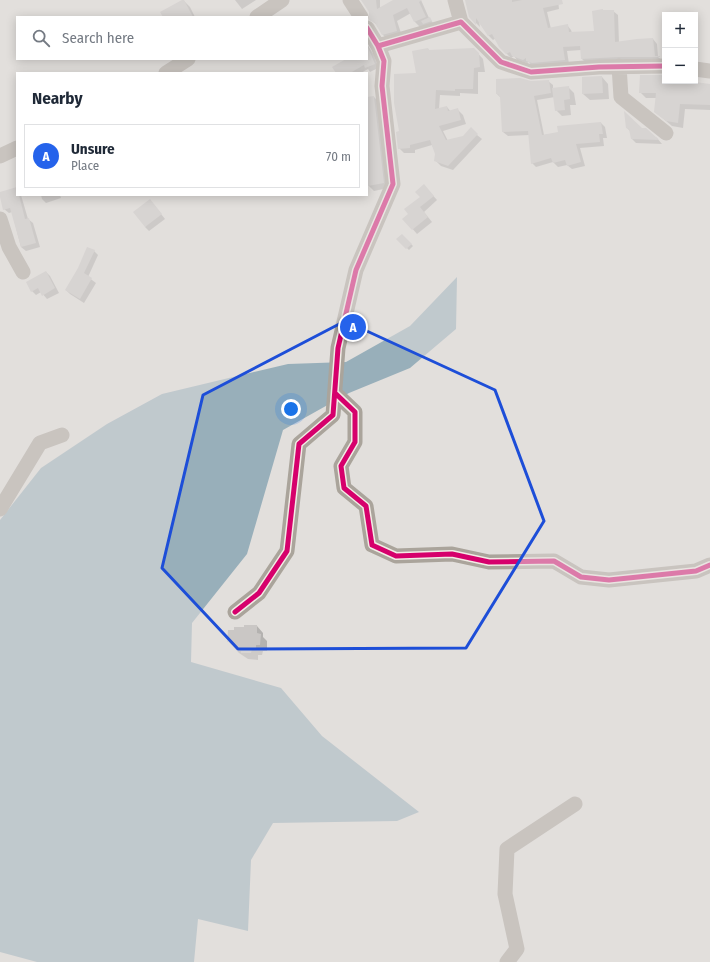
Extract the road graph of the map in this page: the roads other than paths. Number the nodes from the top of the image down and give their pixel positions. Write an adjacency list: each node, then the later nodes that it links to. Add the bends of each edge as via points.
1 (282, 0): 4 (street)
2 (350, 0): 5 (street)
3 (455, 0): 6 (street)
4 (258, 16)
5 (360, 16)
6 (461, 22): 8 (street); 10 (street, via 501,62 531,72)
7 (368, 30): 8 (street)
8 (378, 46): 20 (street, via 384,61 382,86 393,184 356,270 338,348)
9 (186, 60): 14 (street)
10 (620, 66): 11 (street); 15 (street, via 621,97)
11 (662, 66)
12 (698, 69): 13 (street)
13 (710, 71)
14 (168, 72)
15 (666, 133)
16 (16, 148): 17 (street)
17 (0, 156)
18 (0, 219): 19 (street, via 9,247)
19 (23, 272)
20 (335, 393): 23 (street, via 355,412 355,442 341,466 344,488 366,506 372,545 396,556 452,554 489,562 554,561 581,577 609,580 696,571); 24 (street, via 333,415 299,444 287,552 259,593)
21 (62, 436): 22 (street, via 40,443)
22 (0, 509)
23 (710, 566)
24 (235, 612)
25 (575, 804): 26 (street, via 506,849 505,894 517,949)
26 (506, 962)

